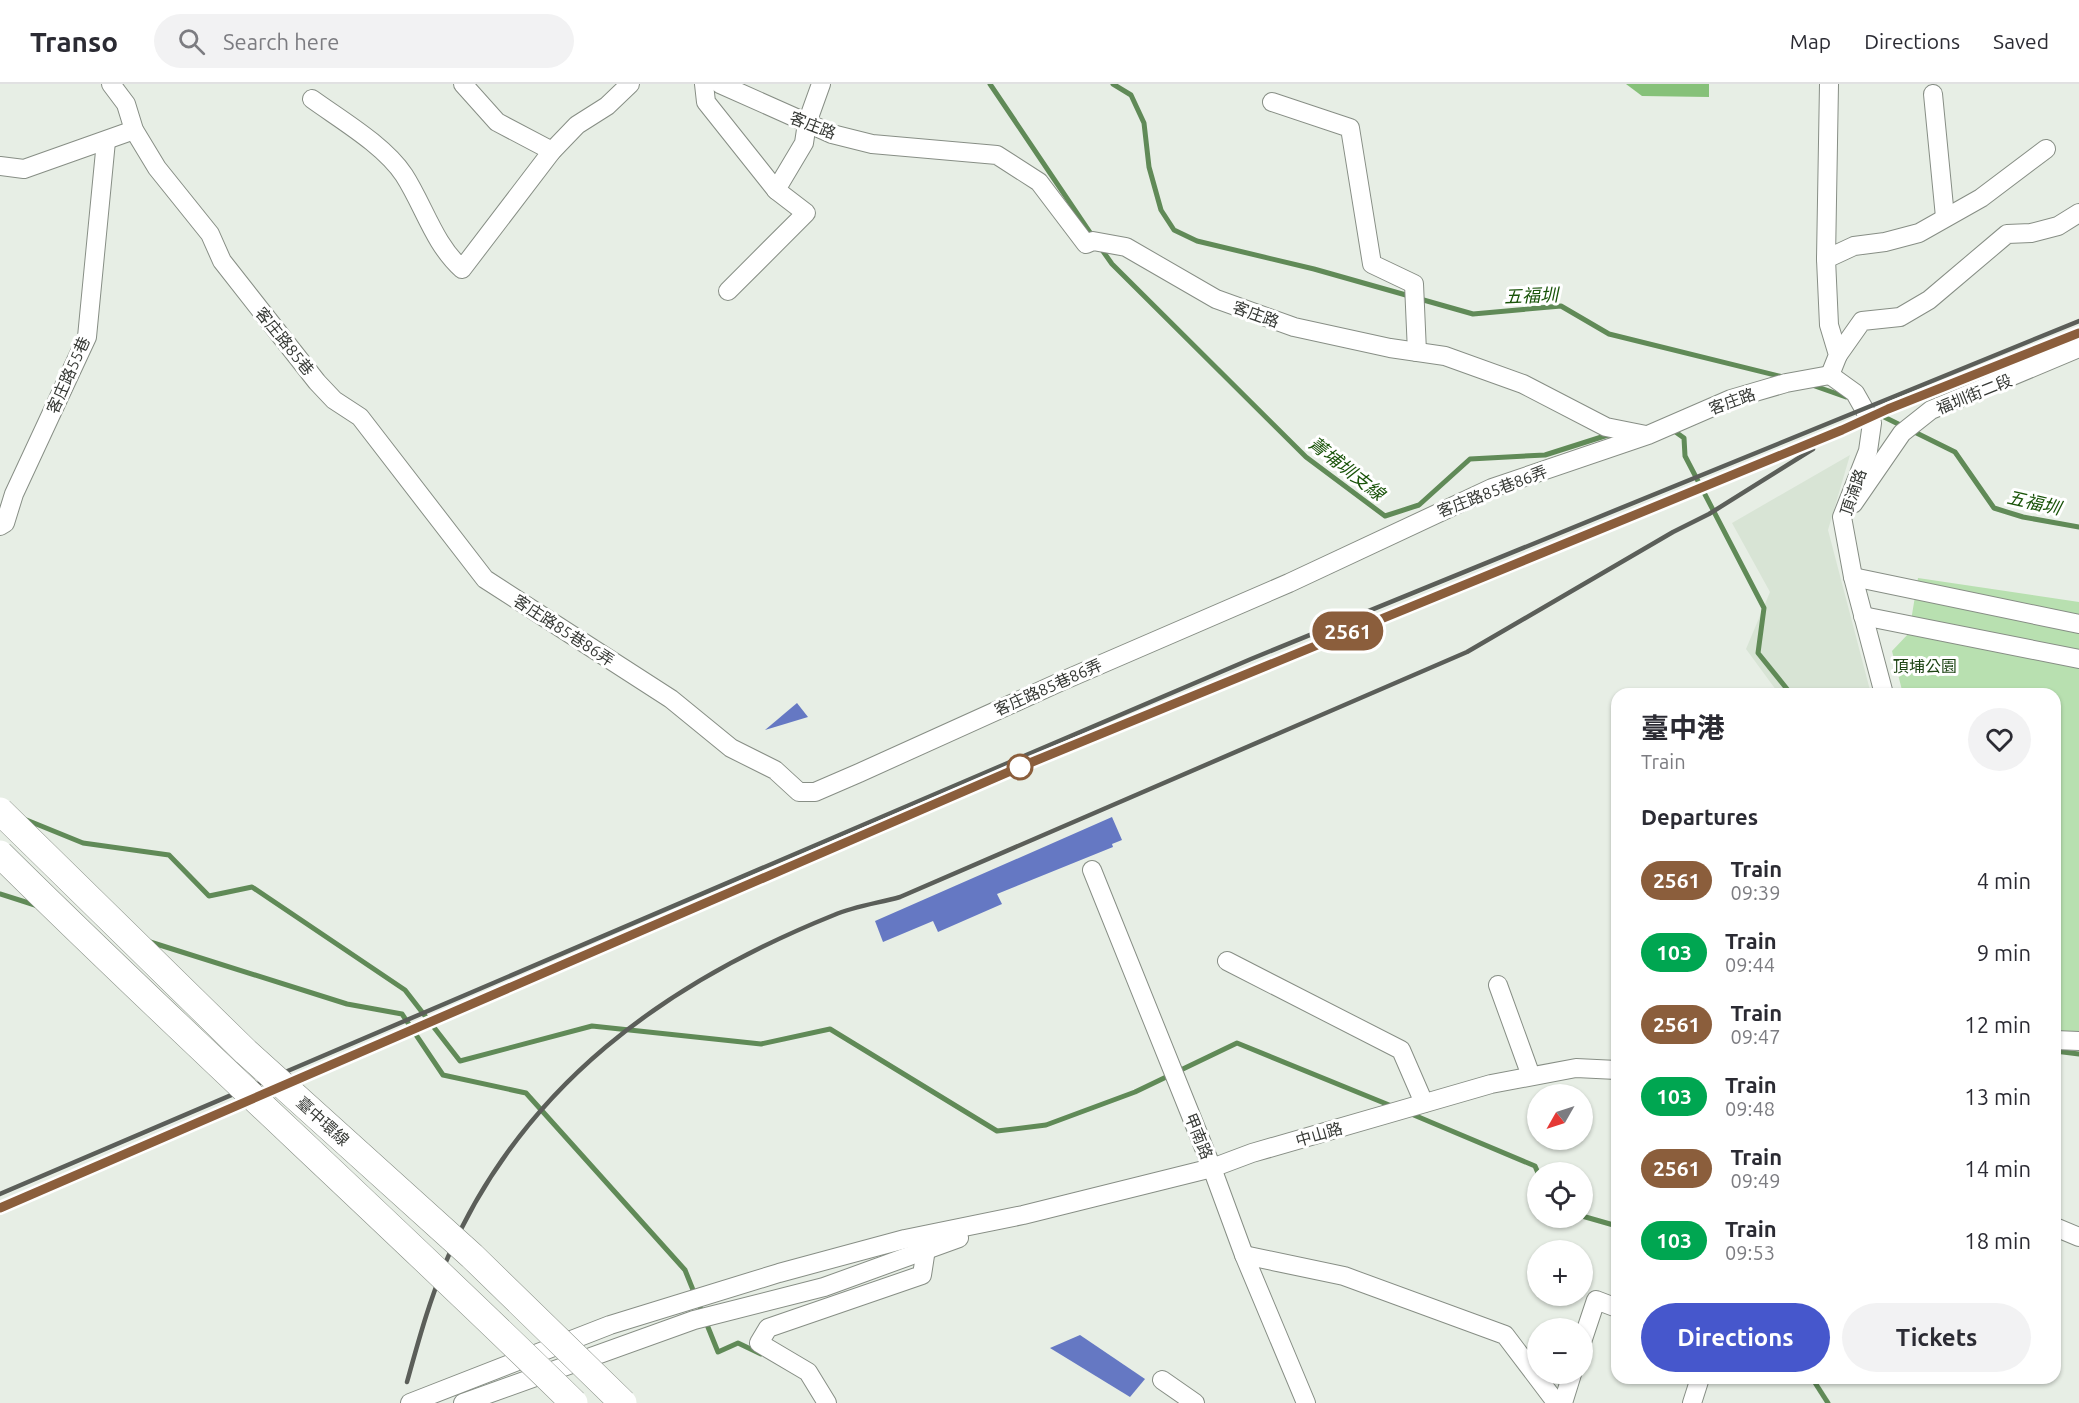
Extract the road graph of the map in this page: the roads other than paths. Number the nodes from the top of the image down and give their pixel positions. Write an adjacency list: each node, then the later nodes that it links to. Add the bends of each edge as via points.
1 (111, 84): 12 (street, 客庄路85巷, via 126,104)
2 (463, 84): 15 (street, via 497,122)
3 (630, 84): 15 (street, via 607,106 577,125)
4 (704, 84): 17 (street, via 706,102)
5 (720, 84): 11 (street, 客庄路)
6 (820, 84): 11 (street)
7 (1829, 84): 20 (street)
8 (1933, 94): 19 (street)
9 (312, 99): 15 (street, via 369,140 403,174 448,257 462,269)
10 (1272, 102): 23 (street, via 1350,128 1372,264 1414,284)
11 (807, 123): 17 (street, via 804,143); 23 (street, 客庄路, via 831,134 872,144 997,155 1039,182 1086,244 1093,241 1126,247 1216,299 1294,327)
12 (134, 130): 13 (street); 30 (street, 客庄路85巷, via 256,305 317,382 334,400 360,417)
13 (106, 141): 16 (street, via 24,169); 28 (street, 客庄路55巷, via 87,337 14,494 5,523)
14 (2046, 149): 19 (street, via 1981,198)
15 (552, 151)
16 (0, 166)
17 (776, 190): 21 (street, via 806,213)
18 (2079, 213): 24 (street, via 2058,226 2007,234 1929,300 1900,317 1862,321)
19 (1945, 217): 20 (street, via 1919,233 1854,246)
20 (1826, 259): 24 (street, via 1829,325)
21 (728, 291)
22 (2079, 348): 27 (street, 福圳街二段, via 1931,410 1902,433 1863,493)
23 (1417, 352): 26 (street, 客庄路, via 1445,356 1523,384 1606,427)
24 (1838, 355): 25 (street)
25 (1830, 375): 26 (street, 客庄路, via 1731,399); 27 (street, 頂湳路, via 1855,393 1872,423 1868,451)
26 (1648, 435): 30 (street, 客庄路85巷86弄, via 1492,488 1278,588 815,792 799,792 775,770 731,748 671,699)
27 (1842, 517): 29 (street, 頂湳路)
28 (0, 526)
29 (1853, 577): 31 (street, 頂湳路); 32 (street)
30 (485, 579)
31 (1863, 616): 33 (street); 34 (street, 頂湳路)
32 (2079, 624)
33 (2079, 659)
34 (1882, 688)
35 (0, 811): 59 (highway, 臺中環線, bridge, via 246,1052 472,1256)
36 (0, 854): 58 (highway, 臺中環線, bridge)
37 (1092, 870): 45 (street, 甲南路)
38 (1227, 961): 44 (street, via 1401,1050)
39 (1498, 985): 43 (street)
40 (2061, 1040): 41 (street)
41 (2079, 1041)
42 (1611, 1070): 43 (street, 中山路, via 1576,1068)
43 (1531, 1076): 44 (street, 中山路)
44 (1424, 1103): 45 (street, 中山路)
45 (1212, 1168): 46 (street, 中山路); 50 (street, 甲南路)
46 (1023, 1215): 49 (street); 56 (street, via 905,1239 779,1273 610,1325)
47 (2061, 1230): 48 (street)
48 (2079, 1237)
49 (926, 1249): 57 (street, via 824,1287 694,1320); 60 (street, via 922,1275 768,1328 759,1343 808,1372)
50 (1244, 1255): 62 (street, 甲南路); 63 (street, via 1344,1276 1505,1335 1552,1397)
51 (1611, 1306): 52 (street, via 1596,1300)
52 (1590, 1318)
53 (1162, 1380): 61 (street)
54 (1569, 1384): 63 (street)
55 (1698, 1384): 64 (street)
56 (410, 1403)
57 (463, 1403)
58 (574, 1403)
59 (623, 1403)
60 (827, 1403)
61 (1195, 1403)
62 (1306, 1403)
63 (1562, 1403)
64 (1692, 1403)

